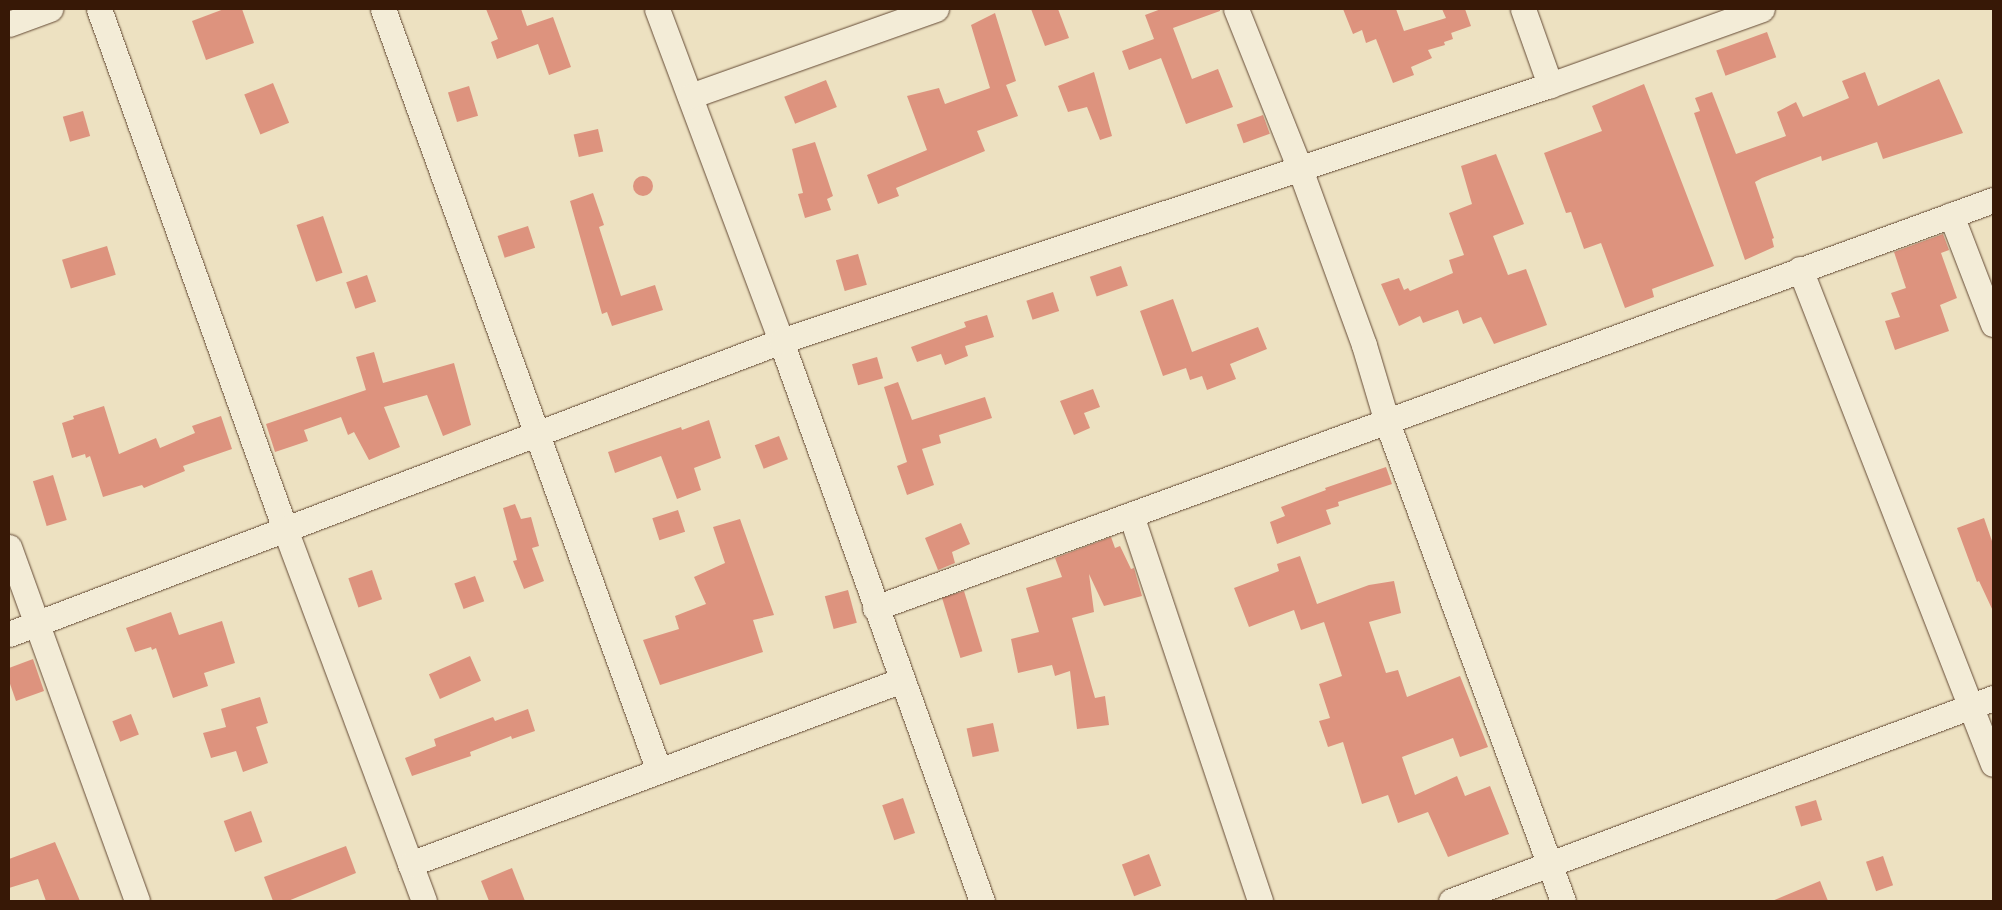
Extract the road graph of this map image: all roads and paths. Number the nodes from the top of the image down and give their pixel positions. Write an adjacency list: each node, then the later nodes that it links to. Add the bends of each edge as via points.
1 (50, 9): 9 (street)
2 (99, 9): 21 (street)
3 (383, 9): 19 (street)
4 (657, 9): 11 (street)
5 (936, 9): 11 (street)
6 (1236, 9): 12 (street)
7 (1523, 9): 10 (street)
8 (1762, 9): 10 (street)
9 (9, 24)
10 (1550, 85): 12 (street)
11 (690, 96): 17 (street)
12 (1300, 169): 17 (street); 18 (street, via 1364,345)
13 (1993, 200): 14 (street)
14 (1951, 215): 15 (street); 16 (street)
15 (1800, 269): 18 (street); 27 (street)
16 (1993, 324)
17 (781, 341): 19 (street); 23 (street)
18 (1386, 422): 20 (street); 31 (street)
19 (539, 433): 21 (street); 29 (street)
20 (1131, 515): 23 (street); 35 (street)
21 (285, 529): 24 (street); 30 (street)
22 (9, 547): 24 (street)
23 (875, 608): 26 (street)
24 (36, 623): 25 (street); 32 (street)
25 (9, 634)
26 (902, 680): 29 (street); 34 (street)
27 (1982, 702): 28 (street); 31 (street)
28 (1993, 764)
29 (659, 771): 30 (street)
30 (410, 864): 33 (street)
31 (1551, 865): 36 (street); 37 (street)
32 (136, 901)
33 (424, 901)
34 (982, 901)
35 (1260, 901)
36 (1451, 901)
37 (1563, 901)

